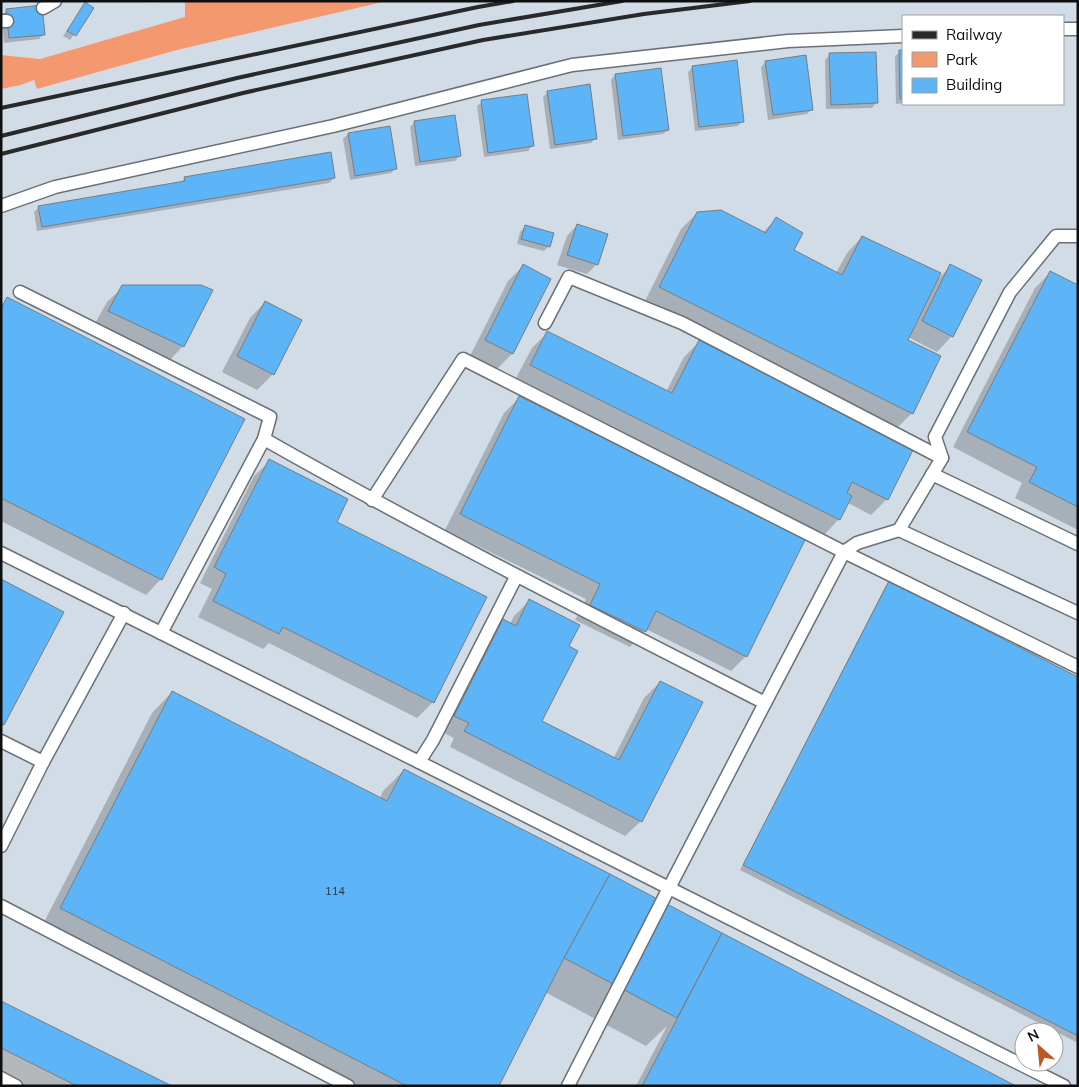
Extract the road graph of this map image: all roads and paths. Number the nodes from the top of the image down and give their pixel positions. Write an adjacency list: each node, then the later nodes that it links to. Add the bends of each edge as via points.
1 (56, 1): 2 (lane)
2 (42, 8)
3 (1078, 28): 4 (lane)
4 (1064, 29)
5 (902, 36): 6 (lane, via 788,41 572,65 333,126 56,188)
6 (1, 206)
7 (1078, 236): 11 (lane, via 1056,236 1010,292 935,437)
8 (20, 292): 10 (lane, via 270,417)
9 (545, 323): 11 (lane, via 569,277 682,323)
10 (264, 439): 13 (lane); 21 (lane)
11 (942, 458): 12 (lane)
12 (932, 474): 14 (lane); 15 (lane)
13 (372, 500): 16 (lane, via 463,359); 18 (lane)
14 (899, 530): 16 (lane, via 857,543); 19 (lane)
15 (1078, 544)
16 (844, 552): 22 (lane); 23 (lane)
17 (1, 553): 20 (lane)
18 (516, 577): 23 (lane); 26 (lane)
19 (1078, 613)
20 (124, 614): 21 (lane); 25 (lane)
21 (161, 633): 26 (lane)
22 (1078, 667)
23 (765, 703): 28 (lane)
24 (1, 741): 25 (lane)
25 (42, 762): 27 (lane)
26 (419, 762): 28 (lane)
27 (1, 846)
28 (669, 888): 33 (lane); 34 (lane)
29 (1, 906): 32 (lane)
30 (1, 1078): 31 (lane)
31 (16, 1086)
32 (348, 1086)
33 (568, 1086)
34 (1064, 1086)

